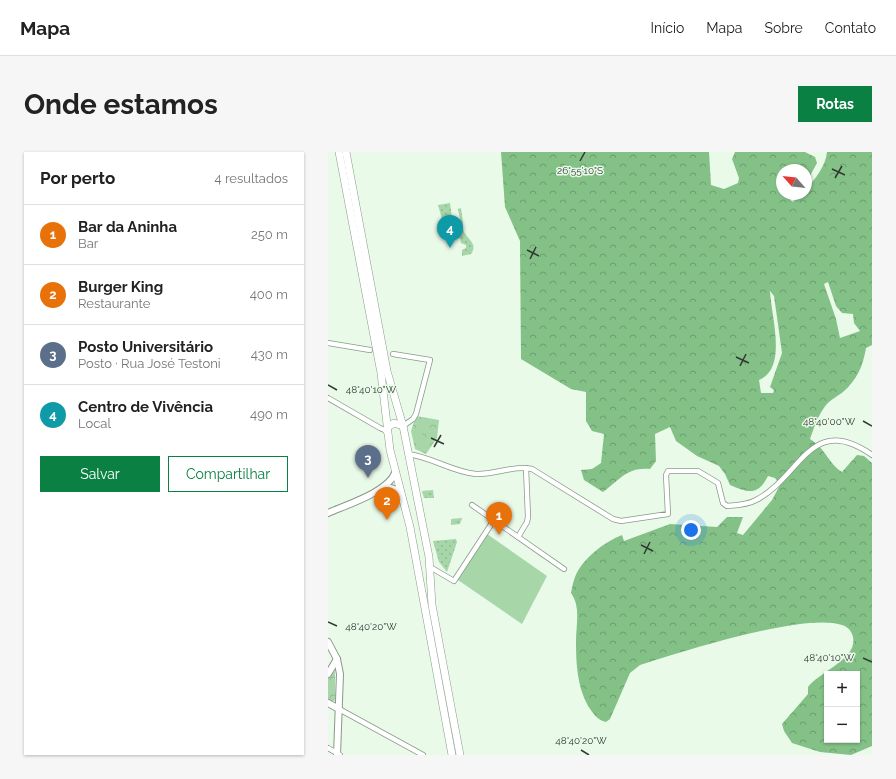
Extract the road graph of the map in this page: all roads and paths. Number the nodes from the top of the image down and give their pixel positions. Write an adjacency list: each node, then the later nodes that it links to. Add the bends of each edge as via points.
1 (339, 152): 8 (main road, via 380,364)
2 (346, 152): 7 (main road, via 387,371)
3 (328, 343): 4 (street)
4 (370, 350)
5 (393, 354): 7 (street, via 430,360 414,419)
6 (328, 398): 8 (street)
7 (402, 426): 8 (main road, via 394,423); 9 (main road)
8 (387, 430): 12 (main road)
9 (408, 454): 11 (street, via 478,474); 20 (main road)
10 (872, 455): 11 (street, via 849,441 825,442 814,447 762,497 748,504 727,506 723,503 720,486 716,481 698,471 668,471 668,514 621,521 613,519 541,474)
11 (526, 468): 18 (street, via 528,517)
12 (395, 473): 13 (main road); 14 (main road)
13 (380, 490): 14 (main road, via 387,488); 16 (main road)
14 (400, 491): 19 (main road)
15 (472, 505): 17 (street)
16 (328, 513)
17 (494, 520): 18 (street); 20 (street, via 454,581)
18 (518, 537): 21 (street)
19 (416, 559): 20 (main road); 30 (main road)
20 (430, 567): 31 (main road, via 432,605)
21 (564, 569)
22 (328, 642): 23 (main road)
23 (337, 659): 24 (main road); 26 (main road, via 340,674)
24 (328, 674)
25 (328, 703): 26 (main road)
26 (339, 709): 28 (main road); 29 (street)
27 (328, 748): 28 (street)
28 (338, 754)
29 (423, 755)
30 (452, 755)
31 (460, 755)

